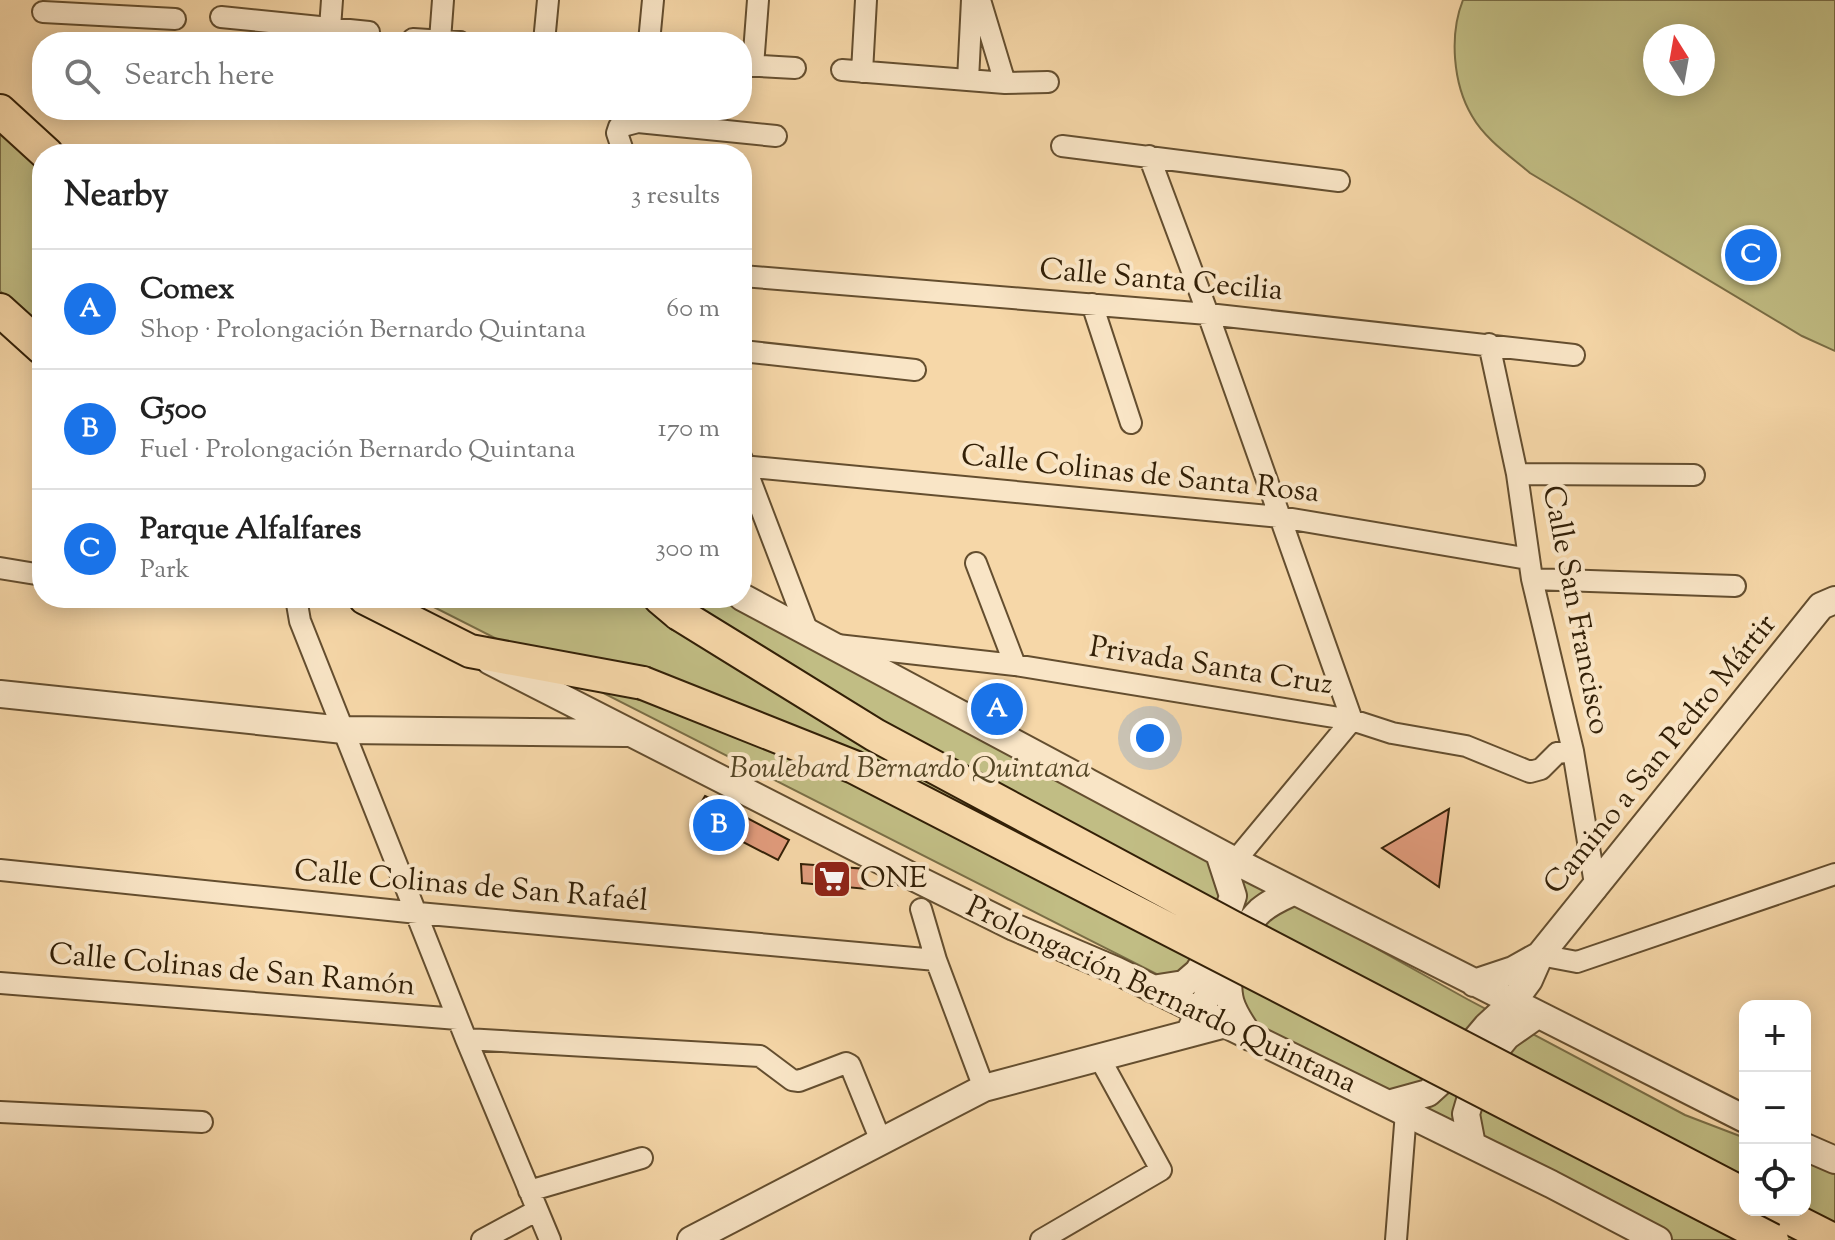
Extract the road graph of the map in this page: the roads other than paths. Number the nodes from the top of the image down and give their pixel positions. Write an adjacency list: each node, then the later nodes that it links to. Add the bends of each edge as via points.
1 (332, 0): 14 (street)
2 (443, 0): 16 (street)
3 (548, 0): 17 (street)
4 (653, 0): 18 (street)
5 (758, 0): 19 (street)
6 (866, 0): 22 (street, via 852,71)
7 (972, 0): 22 (street)
8 (980, 0): 24 (street)
9 (73, 6): 10 (street); 11 (street)
10 (125, 9): 13 (street)
11 (43, 12)
12 (230, 12): 14 (street)
13 (175, 19)
14 (330, 28): 15 (street)
15 (369, 32)
16 (448, 32)
17 (545, 32)
18 (650, 32)
19 (752, 35)
20 (752, 65): 21 (street)
21 (795, 68)
22 (968, 80): 24 (street)
23 (1048, 82): 24 (street)
24 (1005, 83)
25 (0, 111): 27 (main road)
26 (776, 136): 28 (street, via 638,122 619,127)
27 (36, 144)
28 (621, 144)
29 (1062, 146): 30 (street)
30 (1149, 156): 31 (street); 35 (street)
31 (1339, 181)
32 (752, 277): 33 (street, Calle Santa Cecilia)
33 (1092, 304): 35 (street, Calle Santa Cecilia); 41 (street)
34 (0, 310): 36 (main road)
35 (1208, 314): 37 (street, Calle Santa Cecilia); 46 (street)
36 (32, 339)
37 (1489, 344): 39 (street, Calle Santa Cecilia); 43 (street, Calle San Francisco)
38 (752, 352): 40 (street)
39 (1574, 355)
40 (915, 370)
41 (1131, 423)
42 (752, 465): 46 (street, Calle Colinas de Santa Rosa)
43 (1517, 474): 44 (street); 49 (street, Calle San Francisco)
44 (1694, 475)
45 (752, 485): 57 (street)
46 (1280, 517): 49 (street, Calle Colinas de Santa Rosa); 61 (street)
47 (976, 563): 59 (street)
48 (0, 568): 50 (street)
49 (1531, 569): 51 (street, Calle Colinas de Santa Rosa); 64 (street, Calle San Francisco)
50 (32, 573)
51 (1735, 586)
52 (752, 602): 57 (street)
53 (298, 608): 62 (street)
54 (385, 608): 58 (main road, Prolongación Bernardo Quintana)
55 (673, 608): 97 (main road, bridge, via 875,735)
56 (1830, 610): 68 (street, Camino a San Pedro Mártir)
57 (817, 638): 59 (street, Privada Santa Cruz); 65 (street)
58 (470, 651): 63 (street, Prolongación Bernardo Quintana); 106 (main road, bridge, via 643,683 854,767)
59 (1015, 665): 61 (street, Privada Santa Cruz)
60 (0, 694): 62 (street)
61 (1352, 720): 64 (street, Privada Santa Cruz, via 1466,746 1530,772 1557,753); 65 (street)
62 (344, 730): 63 (street); 71 (street)
63 (633, 733): 77 (street, Prolongación Bernardo Quintana, via 949,895)
64 (1573, 751): 68 (street, Calle San Francisco)
65 (1227, 857): 69 (street); 77 (street, via 1233,896 1219,938 1184,984)
66 (0, 870): 71 (street, Calle Colinas de San Rafaél)
67 (1835, 874): 73 (street, via 1577,962)
68 (1596, 890): 73 (street, Camino a San Pedro Mártir)
69 (1293, 892): 72 (street, via 1258,913); 76 (street)
70 (921, 909): 74 (street)
71 (418, 913): 74 (street, Calle Colinas de San Rafaél); 80 (street)
72 (1230, 955): 81 (street); 83 (street, via 1231,1011)
73 (1540, 955): 76 (street, Camino a San Pedro Mártir); 78 (street, Camino a San Pedro Mártir)
74 (936, 960): 86 (street)
75 (0, 983): 80 (street, Calle Colinas de San Ramón)
76 (1474, 983): 78 (street); 84 (street)
77 (1152, 989): 81 (street, Prolongación Bernardo Quintana)
78 (1512, 1003): 79 (street); 84 (street, Camino a San Pedro Mártir)
79 (1537, 1015): 89 (street); 92 (street, via 1507,1036 1479,1070 1466,1114)
80 (458, 1019): 82 (street)
81 (1203, 1024): 83 (street, Prolongación Bernardo Quintana); 85 (street)
82 (466, 1039): 91 (street, via 760,1056 796,1081 839,1064 850,1065); 96 (street)
83 (1252, 1039): 87 (street, Prolongación Bernardo Quintana)
84 (1471, 1044): 87 (street, Camino a San Pedro Mártir, via 1428,1093)
85 (1099, 1057): 86 (street); 103 (street, via 1161,1170)
86 (984, 1088): 91 (street)
87 (1397, 1108): 92 (street, Prolongación Bernardo Quintana); 104 (street)
88 (0, 1112): 90 (street)
89 (1739, 1116)
90 (202, 1122)
91 (881, 1141): 100 (street)
92 (1472, 1145): 105 (street, Prolongación Bernardo Quintana)
93 (1811, 1150): 95 (street)
94 (642, 1158): 96 (street)
95 (1835, 1160)
96 (529, 1191): 98 (street)
97 (1739, 1192)
98 (536, 1211): 101 (street); 102 (street)
99 (1786, 1216): 107 (main road)
100 (700, 1238)
101 (482, 1240)
102 (550, 1240)
103 (1041, 1240)
104 (1396, 1240)
105 (1658, 1240)
106 (1772, 1240)
107 (1833, 1240)

